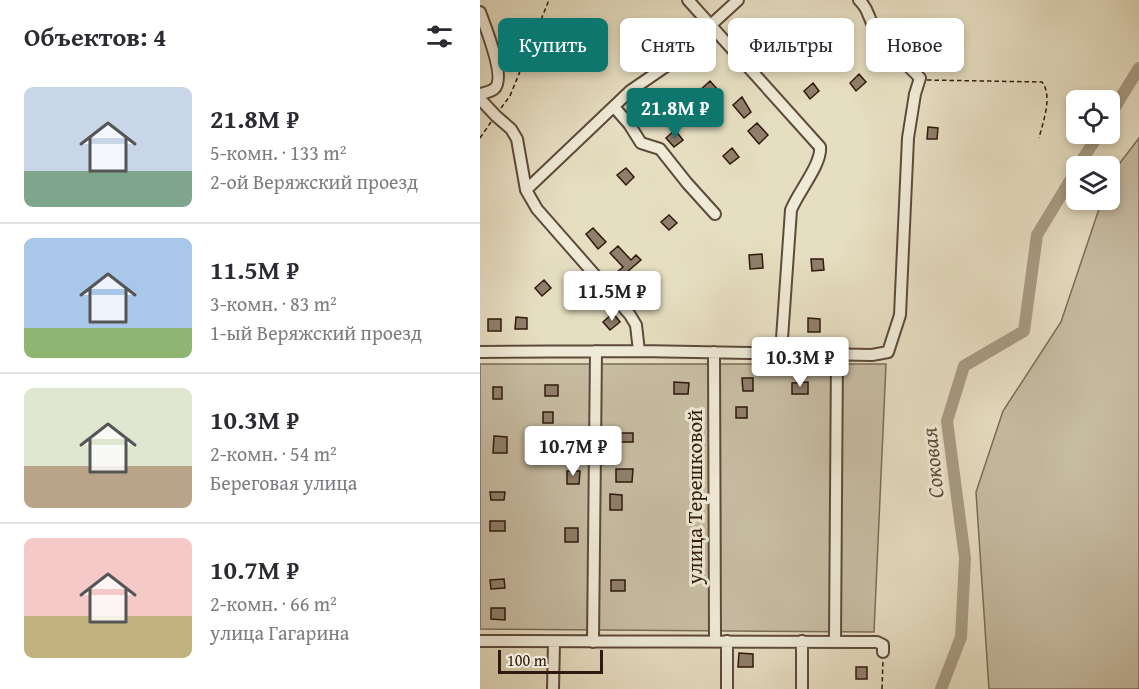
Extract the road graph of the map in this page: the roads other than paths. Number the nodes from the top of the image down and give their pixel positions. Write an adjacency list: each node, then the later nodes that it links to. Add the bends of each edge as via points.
1 (688, 0): 5 (street)
2 (738, 0): 6 (street)
3 (859, 0): 19 (street, via 882,39 920,78 908,138 900,315 888,352)
4 (480, 12): 9 (street, via 499,72 494,89)
5 (704, 18)
6 (716, 20)
7 (716, 32): 18 (street, via 820,147 817,161 791,210)
8 (658, 72): 11 (street)
9 (480, 93)
10 (480, 99): 12 (street, via 517,140)
11 (614, 107): 12 (street); 13 (street, via 641,143 660,149)
12 (526, 190): 15 (street, via 557,234 630,315 636,325)
13 (715, 213)
14 (596, 351): 15 (street); 16 (street); 26 (street)
15 (639, 351): 17 (street)
16 (480, 352)
17 (714, 352): 18 (street); 21 (street, улица Терешковой)
18 (781, 353): 19 (street)
19 (837, 353): 24 (street)
20 (480, 641): 25 (street)
21 (715, 641): 22 (street); 26 (street)
22 (727, 641): 23 (street); 29 (street)
23 (802, 641): 24 (street); 30 (street)
24 (835, 641): 27 (street, via 877,642 883,645)
25 (554, 642): 26 (street); 28 (street)
26 (594, 642)
27 (883, 652)
28 (553, 689)
29 (727, 689)
30 (802, 689)

